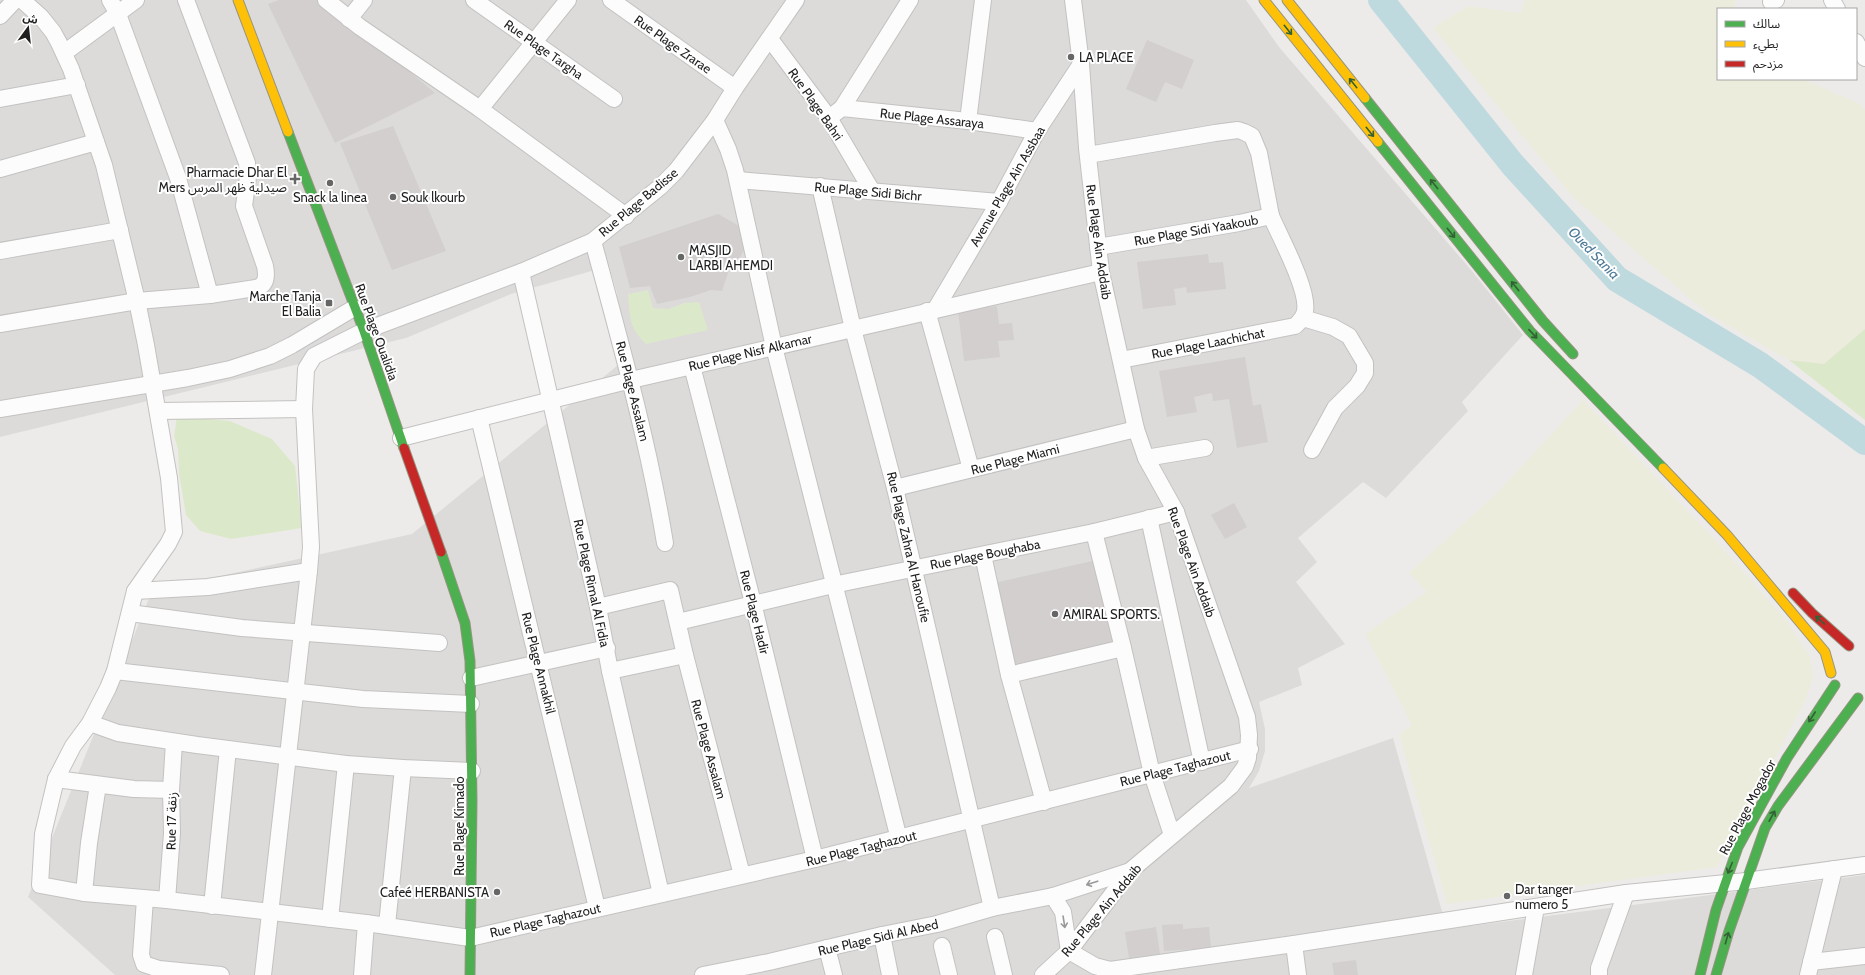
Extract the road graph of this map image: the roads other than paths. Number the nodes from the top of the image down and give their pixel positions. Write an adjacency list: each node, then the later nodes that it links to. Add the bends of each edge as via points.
1 (16, 0): 19 (street)
2 (22, 0): 24 (street, via 53,32)
3 (110, 0): 18 (street)
4 (136, 0): 18 (street)
5 (186, 0): 51 (street, via 247,163 244,206 266,273 261,287)
6 (238, 0): 53 (main road, Rue Plage Oualidia)
7 (326, 0): 20 (street)
8 (364, 0): 20 (street)
9 (474, 0): 22 (street, Rue Plage Targha)
10 (568, 0): 22 (street)
11 (611, 0): 28 (street, Rue Plage Zrarae)
12 (796, 0): 21 (street, Rue Plage Badisse)
13 (910, 0): 32 (street)
14 (983, 0): 34 (street)
15 (1073, 0): 26 (street, Rue Plage Ain Addaib)
16 (1264, 0): 99 (main road, one-way to 99, via 1530,331 1727,535 1825,652)
17 (1287, 0): 61 (main road, one-way to 17, via 1543,321)
18 (118, 14): 24 (street); 51 (street, via 178,178)
19 (0, 16)
20 (349, 19): 31 (street)
21 (770, 39): 28 (street, Rue Plage Badisse); 32 (street, Rue Plage Bahri)
22 (534, 41): 29 (street, Rue Plage Targha); 31 (street)
23 (1857, 44): 25 (street)
24 (64, 53): 27 (street)
25 (1865, 58)
26 (1081, 64): 35 (street, Avenue Plage Ain Assbaa); 37 (street, Rue Plage Ain Addaib)
27 (77, 85): 30 (street); 36 (street)
28 (735, 88): 33 (street, Rue Plage Badisse)
29 (614, 98)
30 (0, 99)
31 (480, 109): 43 (street)
32 (835, 113): 34 (street, Rue Plage Assaraya); 41 (street, Rue Plage Bahri)
33 (715, 120): 39 (street); 43 (street, Rue Plage Badisse, via 676,171)
34 (968, 121): 35 (street, Rue Plage Assaraya)
35 (1038, 131): 42 (street, Avenue Plage Ain Assbaa)
36 (96, 142): 38 (street); 45 (street)
37 (1088, 155): 44 (street, via 1238,130 1252,136 1259,153); 47 (street, Rue Plage Ain Addaib)
38 (0, 169)
39 (738, 180): 40 (street, Rue Plage Sidi Bichr); 59 (street)
40 (820, 186): 41 (street, Rue Plage Sidi Bichr); 57 (street, Rue Plage Zahra Al Hanoufie)
41 (872, 192): 42 (street, Rue Plage Sidi Bichr)
42 (999, 202): 54 (street, Avenue Plage Ain Assbaa)
43 (626, 216): 46 (street, Rue Plage Badisse)
44 (1271, 216): 47 (street, Rue Plage Sidi Yaakoub, via 1239,224); 55 (street, Rue Plage Sidi Yaakoub, via 1306,303)
45 (120, 230): 48 (street); 52 (street)
46 (592, 241): 49 (street, Rue Plage Badisse); 63 (street, Rue Plage Assalam)
47 (1098, 247): 50 (street, Rue Plage Ain Addaib)
48 (0, 251)
49 (521, 272): 58 (street, Rue Plage Badisse); 65 (street, Rue Plage Rimal Al Fidia)
50 (1101, 272): 54 (street, Rue Plage Nisf Alkamar); 60 (street, Rue Plage Ain Addaib)
51 (210, 295): 52 (street)
52 (137, 301): 56 (street); 64 (street)
53 (354, 308): 58 (main road, Rue Plage Oualidia); 64 (street, via 270,356 230,369)
54 (931, 311): 57 (street, Rue Plage Nisf Alkamar); 75 (street)
55 (1299, 322): 60 (street, Rue Plage Laachichat); 73 (street, via 1333,327 1349,336 1365,363 1365,373 1335,408)
56 (0, 324)
57 (853, 329): 59 (street, Rue Plage Nisf Alkamar); 76 (street, Rue Plage Zahra Al Hanoufie)
58 (364, 331): 66 (street, Rue Plage Badisse, via 314,356 306,369); 71 (main road, Rue Plage Oualidia)
59 (774, 347): 62 (street, Rue Plage Nisf Alkamar); 85 (street)
60 (1120, 360): 70 (street, Rue Plage Ain Addaib)
61 (1580, 362)
62 (692, 366): 63 (street, Rue Plage Nisf Alkamar); 87 (street, Rue Plage Hadir)
63 (631, 380): 65 (street, Rue Plage Nisf Alkamar); 80 (street, Rue Plage Assalam)
64 (153, 384): 67 (street); 68 (street)
65 (551, 399): 69 (street, Rue Plage Nisf Alkamar); 88 (street, Rue Plage Rimal Al Fidia)
66 (304, 408): 68 (street); 83 (street, Rue Plage Badisse)
67 (0, 409)
68 (158, 411): 86 (street, via 170,478 174,532)
69 (479, 418): 71 (street, Rue Plage Nisf Alkamar); 96 (street, Rue Plage Annakhil)
70 (1136, 430): 74 (street, Rue Plage Ain Addaib); 75 (street, Rue Plage Miami)
71 (401, 438): 101 (main road, Rue Plage Oualidia, via 461,609 468,636)
72 (1205, 448): 74 (street)
73 (1312, 450)
74 (1146, 458): 77 (street, Rue Plage Ain Addaib)
75 (971, 469): 76 (street, Rue Plage Miami)
76 (895, 488): 82 (street, Rue Plage Zahra Al Hanoufie)
77 (1176, 512): 78 (street, Rue Plage Boughaba); 108 (street, Rue Plage Ain Addaib, via 1247,717)
78 (1149, 518): 79 (street, Rue Plage Boughaba); 110 (street)
79 (1094, 532): 81 (street, Rue Plage Boughaba); 94 (street)
80 (666, 543)
81 (982, 555): 82 (street, Rue Plage Boughaba); 100 (street)
82 (914, 568): 85 (street, Rue Plage Boughaba); 119 (street, Rue Plage Zahra Al Hanoufie)
83 (310, 571): 86 (street, via 208,586); 91 (street, Rue Plage Badisse)
84 (1785, 584): 99 (main road, one-way to 84, via 1832,662 1837,654 1853,645 1812,613)
85 (834, 585): 87 (street, Rue Plage Boughaba); 121 (street)
86 (135, 591): 89 (street)
87 (753, 603): 90 (street, Rue Plage Boughaba); 122 (street, Rue Plage Hadir)
88 (598, 607): 90 (street, Rue Plage Assalam, via 670,590); 93 (street, Rue Plage Rimal Al Fidia)
89 (130, 613): 91 (street); 97 (street)
90 (678, 622): 95 (street, Rue Plage Assalam)
91 (303, 634): 92 (street); 102 (street, Rue Plage Badisse)
92 (439, 643)
93 (607, 648): 96 (street); 98 (street, Rue Plage Rimal Al Fidia)
94 (1123, 648): 100 (street); 114 (street)
95 (685, 655): 98 (street); 126 (street, Rue Plage Assalam)
96 (539, 663): 101 (street); 137 (street, Rue Plage Annakhil)
97 (115, 671): 102 (street); 105 (street)
98 (610, 671): 131 (street, Rue Plage Rimal Al Fidia)
99 (1831, 673): 103 (main road)
100 (1009, 675): 118 (street)
101 (471, 678): 104 (main road, Rue Plage Kimado)
102 (295, 692): 104 (street, via 363,700); 109 (street, Rue Plage Badisse)
103 (1849, 694): 127 (main road, Rue Plage Mogador, one-way to 103, via 1765,828); 128 (main road, Rue Plage Mogador, one-way to 128, via 1811,718 1739,845)
104 (471, 704): 113 (main road, Rue Plage Kimado)
105 (90, 723): 106 (street, via 118,733); 115 (street, via 73,746)
106 (174, 742): 107 (street); 117 (street, Rue 17 زنقة)
107 (228, 749): 109 (street); 135 (street)
108 (1250, 749): 110 (street, Rue Plage Taghazout); 120 (street, Rue Plage Ain Addaib, via 1246,767 1231,786)
109 (288, 757): 111 (street); 139 (street, Rue Plage Badisse)
110 (1202, 762): 114 (street, Rue Plage Taghazout)
111 (346, 764): 112 (street); 140 (street)
112 (403, 768): 113 (street); 142 (street)
113 (472, 771): 145 (main road, Rue Plage Kimado)
114 (1152, 774): 118 (street, Rue Plage Taghazout); 120 (street)
115 (56, 779): 116 (street); 129 (street, via 43,834 40,885)
116 (98, 784): 117 (street, via 134,789); 129 (street)
117 (171, 790): 134 (street, Rue 17 زنقة, via 172,833)
118 (1044, 802): 119 (street, Rue Plage Taghazout)
119 (973, 820): 121 (street, Rue Plage Taghazout); 138 (street, Rue Plage Zahra Al Hanoufie)
120 (1172, 834): 125 (street, Rue Plage Ain Addaib)
121 (899, 839): 122 (street, Rue Plage Taghazout)
122 (815, 860): 126 (street, Rue Plage Taghazout)
123 (1865, 865): 124 (street)
124 (1834, 869): 127 (street); 152 (street)
125 (1130, 871): 132 (street, Rue Plage Sidi Al Abed, one-way to 132); 149 (street, Rue Plage Ain Addaib)
126 (742, 876): 131 (street, Rue Plage Taghazout)
127 (1746, 881): 128 (street); 167 (main road, Rue Plage Mogador, one-way to 127)
128 (1724, 883): 130 (street); 166 (main road, Rue Plage Mogador)
129 (84, 893): 133 (street)
130 (1626, 893): 136 (street); 165 (street, via 1599,968)
131 (662, 894): 137 (street, Rue Plage Taghazout)
132 (1053, 896): 138 (street, Rue Plage Sidi Al Abed); 149 (street, one-way to 149, via 1063,912)
133 (146, 899): 134 (street); 154 (street, via 141,955 144,964 159,969)
134 (167, 900): 135 (street)
135 (212, 906): 139 (street)
136 (1536, 907): 146 (street); 164 (street)
137 (597, 908): 145 (street, Rue Plage Taghazout)
138 (992, 908): 143 (street, Rue Plage Sidi Al Abed, via 937,924)
139 (270, 912): 140 (street); 155 (street, Rue Plage Badisse)
140 (330, 918): 141 (street)
141 (366, 923): 142 (street); 156 (street)
142 (387, 926): 145 (street)
143 (882, 935): 148 (street, Rue Plage Sidi Al Abed); 160 (street)
144 (995, 937): 162 (street)
145 (470, 938): 157 (main road, Rue Plage Kimado)
146 (1294, 944): 149 (street, via 1110,970 1095,966); 163 (street)
147 (942, 946): 161 (street)
148 (828, 948): 151 (street, Rue Plage Sidi Al Abed); 159 (street)
149 (1069, 951): 153 (street, Rue Plage Ain Addaib)
150 (1865, 956): 152 (street)
151 (770, 969): 158 (street, Rue Plage Sidi Al Abed)
152 (1809, 969)
153 (1047, 974)
154 (221, 975)
155 (264, 975)
156 (362, 975)
157 (470, 975)
158 (704, 975)
159 (834, 975)
160 (890, 975)
161 (949, 975)
162 (1004, 975)
163 (1298, 975)
164 (1524, 975)
165 (1599, 975)
166 (1700, 975)
167 (1716, 975)

